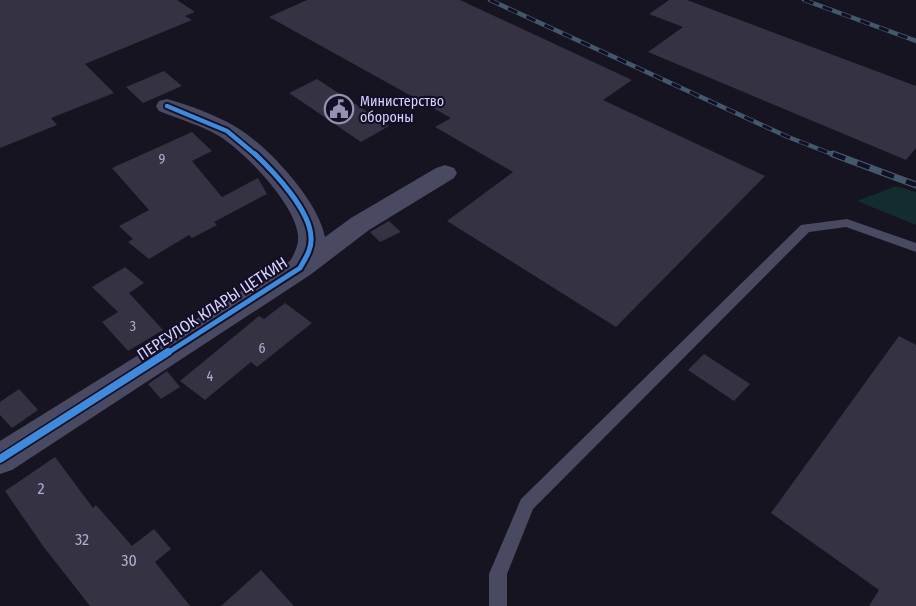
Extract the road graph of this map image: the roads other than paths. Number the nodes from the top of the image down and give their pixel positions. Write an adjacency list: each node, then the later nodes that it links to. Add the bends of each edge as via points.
1 (167, 106): 4 (street, ПЕРЕУЛОК КЛАРЫ ЦЕТКИН, via 228,132 263,161 299,206 311,230 311,250)
2 (445, 173): 4 (street, via 360,224)
3 (916, 248): 6 (lane, via 847,223 805,228 527,504 498,574)
4 (300, 268): 5 (street, ПЕРЕУЛОК КЛАРЫ ЦЕТКИН)
5 (0, 459)
6 (498, 606)

